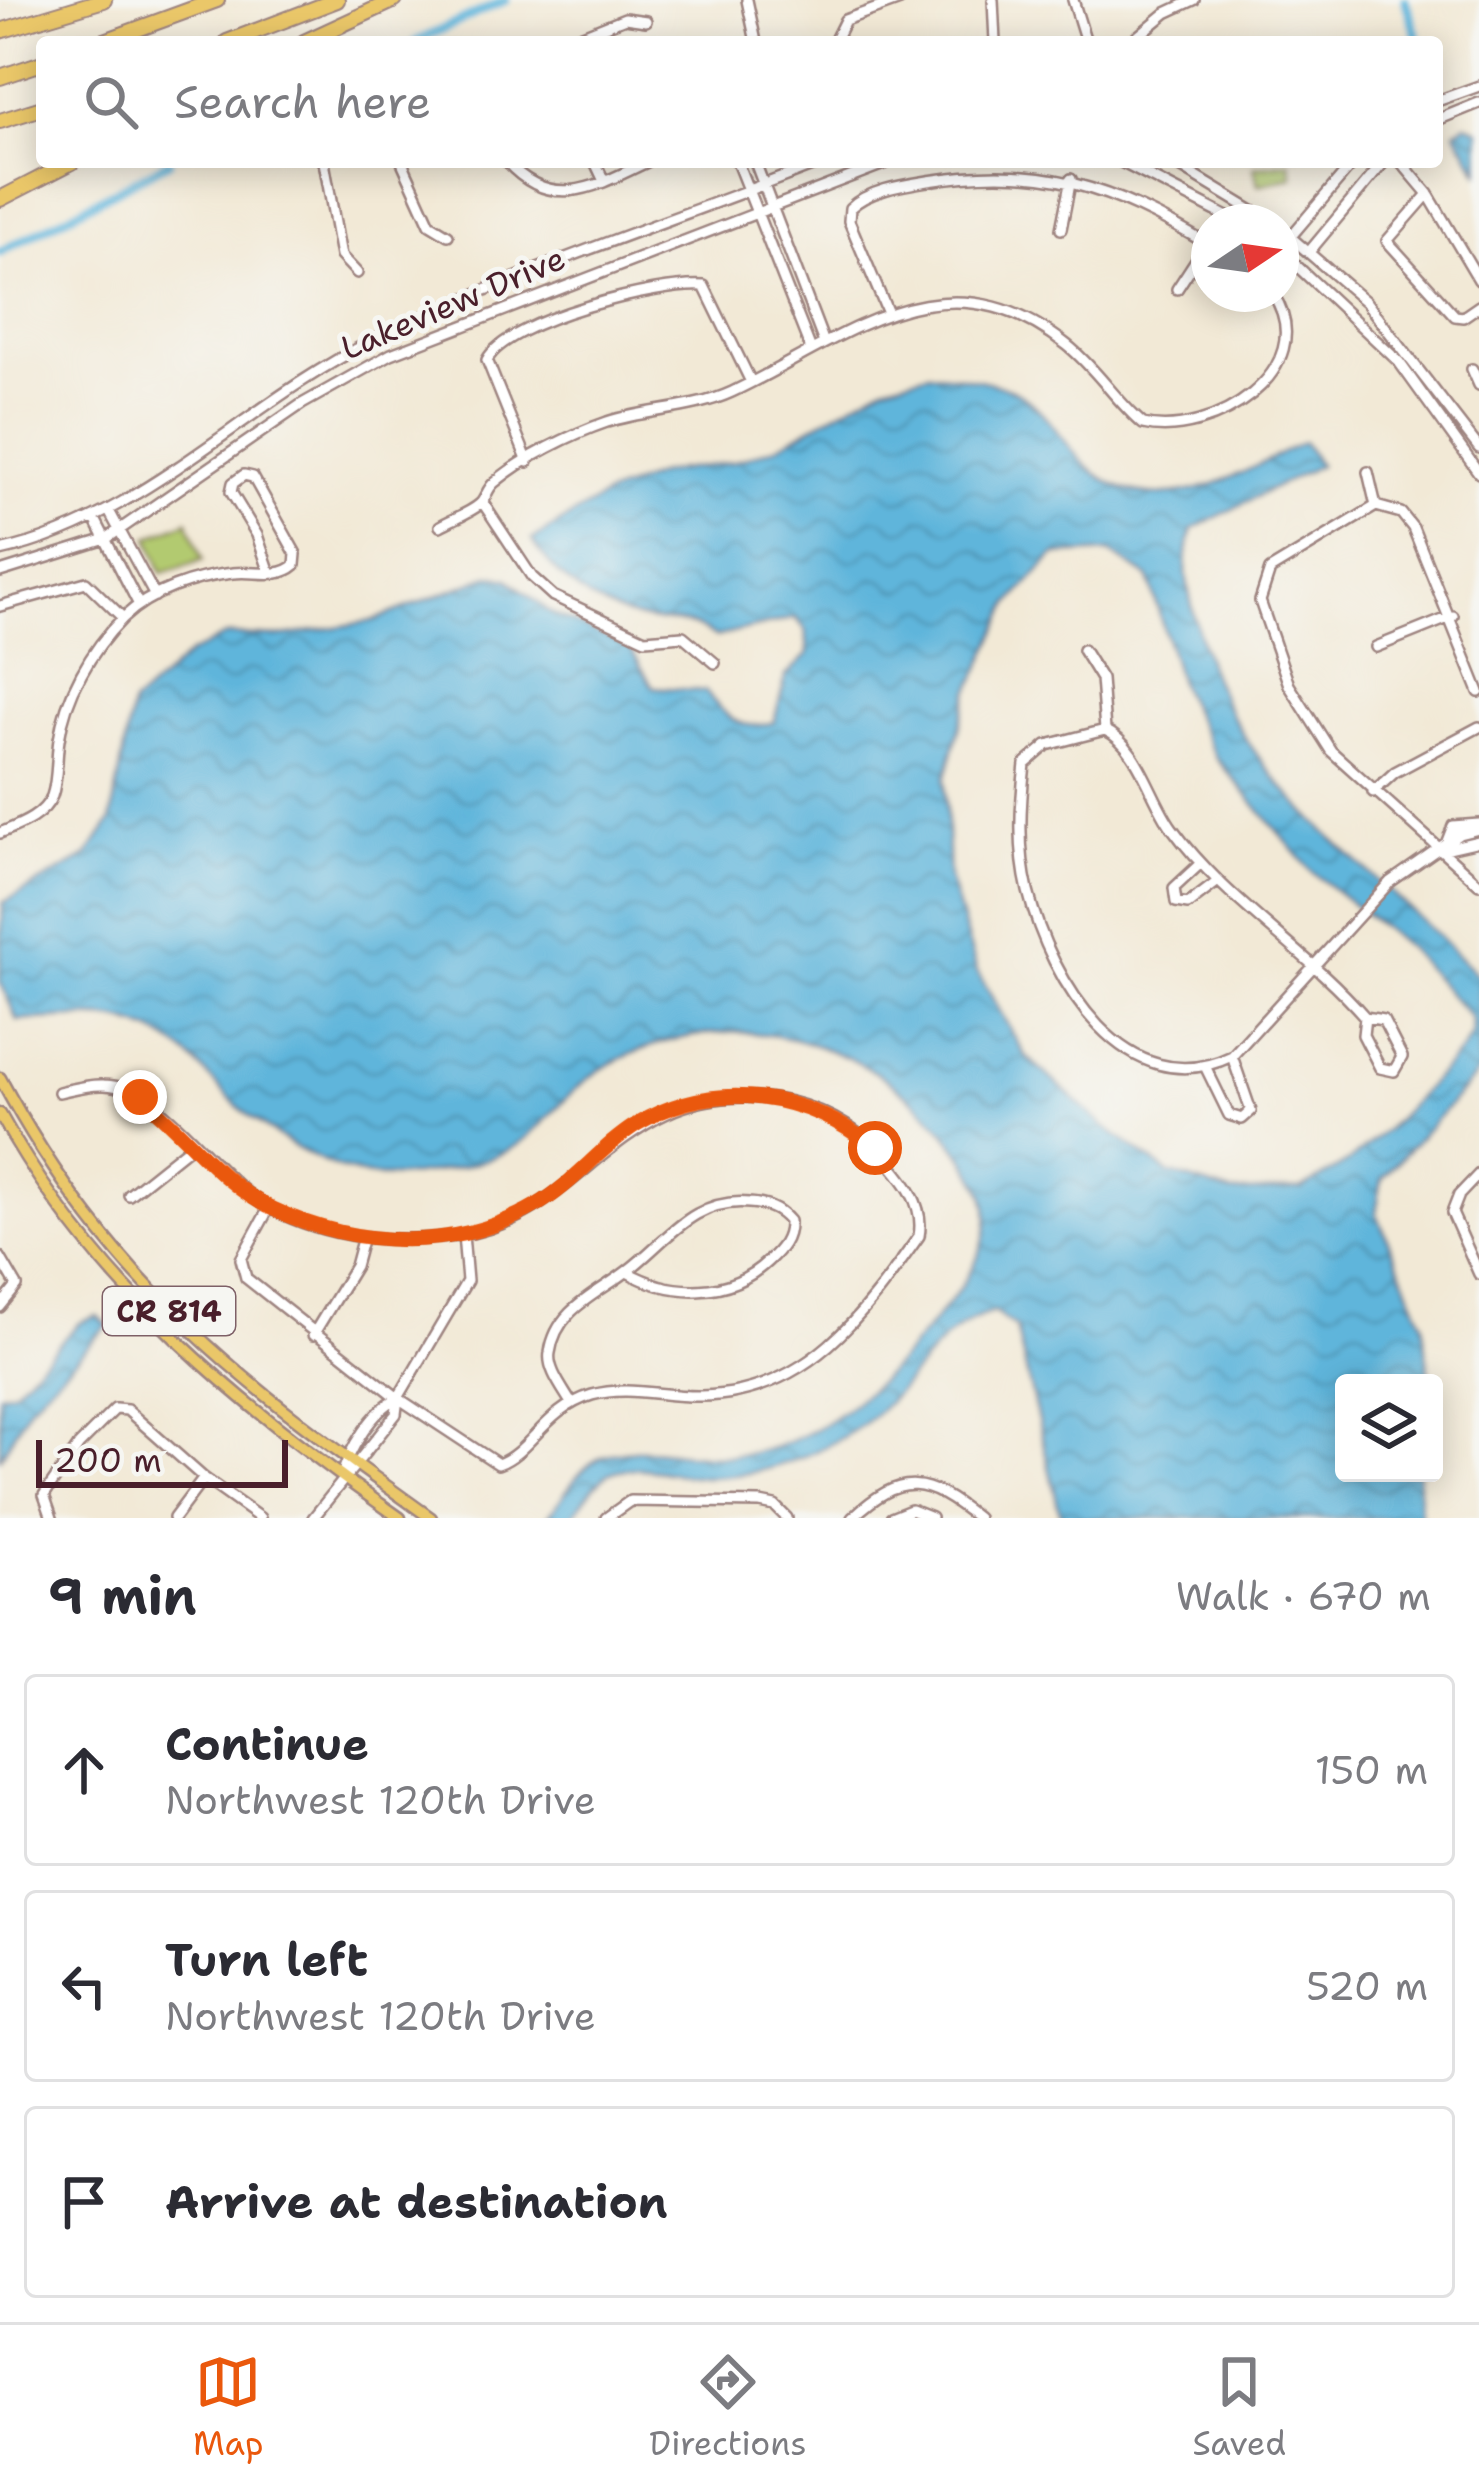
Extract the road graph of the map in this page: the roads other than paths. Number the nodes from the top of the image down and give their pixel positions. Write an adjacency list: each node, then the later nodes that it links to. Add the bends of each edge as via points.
1 (104, 0): 11 (highway)
2 (218, 0): 12 (highway)
3 (337, 0): 13 (highway)
4 (395, 0): 14 (highway)
5 (747, 0): 16 (street)
6 (900, 0): 17 (street, via 845,20)
7 (993, 0): 18 (street)
8 (1073, 0): 19 (street)
9 (1194, 0): 20 (street)
10 (646, 21): 15 (street, via 625,18)
11 (0, 31)
12 (119, 36)
13 (243, 36)
14 (317, 36)
15 (580, 36)
16 (755, 36)
17 (836, 36)
18 (995, 36)
19 (1084, 36)
20 (1138, 36)
21 (36, 65): 22 (highway)
22 (0, 77)
23 (1479, 86): 24 (street)
24 (1443, 99)
25 (1479, 103): 27 (street)
26 (36, 110): 28 (highway)
27 (1443, 118)
28 (0, 122)
29 (61, 168): 49 (highway)
30 (325, 168): 62 (street, via 341,256)
31 (405, 168): 56 (street, via 430,224)
32 (515, 168): 45 (street, via 544,190)
33 (598, 168): 45 (street)
34 (633, 168): 45 (street)
35 (739, 168): 47 (street)
36 (758, 168): 46 (street)
37 (807, 168): 46 (street, Lakeview Drive)
38 (873, 168): 50 (street, Lakeview Drive)
39 (1133, 168): 51 (street)
40 (1182, 168): 52 (street)
41 (1349, 168): 54 (street)
42 (1379, 168): 59 (street)
43 (1406, 168): 48 (street)
44 (1071, 179): 55 (street); 57 (street); 68 (street, via 946,178 884,191 850,208)
45 (604, 181)
46 (765, 185): 47 (street, Lakeview Drive); 50 (street)
47 (749, 191): 53 (street); 64 (street, Lakeview Drive)
48 (1428, 194): 63 (street); 67 (street, via 1387,241 1455,316)
49 (0, 200)
50 (771, 203): 53 (street, Lakeview Drive); 70 (street)
51 (1202, 204)
52 (1241, 204)
53 (756, 209): 66 (street, Lakeview Drive); 71 (street)
54 (1299, 228)
55 (1061, 229)
56 (448, 235)
57 (1191, 235)
58 (1299, 242): 59 (street)
59 (1310, 251): 60 (street); 75 (street, via 1391,332)
60 (1299, 266): 78 (street, via 1399,362)
61 (1191, 269): 65 (street)
62 (357, 273)
63 (1479, 280)
64 (514, 282): 66 (street); 81 (street, Lakeview Drive, via 323,368)
65 (1177, 289)
66 (520, 301): 84 (street, Lakeview Drive, via 331,386)
67 (1479, 306)
68 (886, 311): 69 (street, via 962,304 1036,326 1094,370 1143,424 1159,428 1197,424 1264,384 1285,344); 70 (street)
69 (1280, 312)
70 (823, 340): 71 (street)
71 (810, 347): 73 (street)
72 (1472, 369): 74 (street)
73 (751, 382): 76 (street, via 698,404 605,423); 76 (street, via 704,286 595,304 492,350 488,373)
74 (1479, 385)
75 (1479, 448)
76 (528, 462): 79 (street, via 494,482)
77 (1368, 472): 80 (street)
78 (1479, 473)
79 (483, 503): 83 (street); 96 (street, via 553,596 645,639 683,636)
80 (1376, 506): 92 (street, via 1401,513 1413,528); 100 (street, via 1264,578 1260,601 1289,685 1331,751)
81 (109, 511): 82 (street, Lakeview Drive); 84 (street)
82 (95, 519): 85 (street); 86 (street, Lakeview Drive)
83 (440, 526)
84 (119, 531): 85 (street, Lakeview Drive); 89 (street)
85 (106, 539): 87 (street, Lakeview Drive); 90 (street)
86 (0, 551)
87 (0, 572)
88 (271, 573): 88 (street, via 287,572 296,554 253,477 244,475 231,492); 89 (street, via 208,577)
89 (154, 596): 90 (street)
90 (140, 605): 93 (street)
91 (0, 606): 93 (street, via 86,582)
92 (1453, 616): 94 (street); 97 (street)
93 (123, 618): 102 (street, via 85,668 64,715 51,798 30,820)
94 (1376, 647)
95 (1083, 650): 99 (street, via 1106,696)
96 (715, 663)
97 (1479, 692)
98 (1479, 727): 100 (street)
99 (1105, 730): 105 (street, via 1124,743 1170,826); 111 (street, via 1047,745 1025,764 1021,844 1038,924 1074,995 1114,1042 1160,1067)
100 (1373, 792): 104 (street)
101 (1479, 826): 104 (street, via 1454,826)
102 (0, 832)
103 (1479, 841): 104 (street)
104 (1444, 849): 107 (street); 108 (street, via 1390,882)
105 (1201, 863): 106 (street); 106 (street, via 1174,888 1176,902 1189,904)
106 (1217, 882): 108 (street)
107 (1479, 884)
108 (1312, 966): 109 (street); 110 (street)
109 (1365, 1017): 109 (street, via 1383,1020 1402,1057 1394,1072 1380,1068 1363,1035)
110 (1232, 1056): 111 (street); 111 (street, via 1251,1101 1242,1119 1228,1115)
111 (1206, 1068)
112 (0, 1078): 128 (main road, CR 814, via 67,1190 123,1262 209,1353)
113 (59, 1092): 115 (street, via 119,1087)
114 (0, 1114): 130 (main road, CR 814, via 46,1190 131,1297 198,1365)
115 (193, 1144): 117 (street); 118 (street)
116 (1479, 1174): 123 (street, via 1453,1213)
117 (129, 1195)
118 (269, 1208): 120 (street); 125 (street, via 239,1269)
119 (463, 1235): 120 (street); 126 (street, via 467,1281); 127 (street, via 538,1204 638,1124 670,1108 743,1095 786,1100 849,1127 900,1175 922,1220 919,1237 825,1354 793,1375 728,1394 640,1389)
120 (362, 1240): 125 (street)
121 (0, 1258): 124 (street, via 16,1286)
122 (627, 1272): 122 (street, via 647,1283 720,1288 776,1254 789,1221 757,1203 704,1208); 127 (street, via 570,1312 550,1347)
123 (1479, 1274)
124 (0, 1307)
125 (314, 1335): 126 (street)
126 (398, 1398): 127 (street, via 497,1464); 128 (street); 129 (street, via 396,1414)
127 (571, 1403)
128 (346, 1459): 129 (main road, CR 814); 130 (street)
129 (358, 1468): 130 (street); 137 (main road, CR 814)
130 (342, 1477): 135 (street); 136 (main road, CR 814)
131 (204, 1478): 132 (street, via 128,1410 116,1409 44,1495); 133 (street); 134 (street)
132 (52, 1518)
133 (174, 1518)
134 (260, 1518)
135 (314, 1518)
136 (400, 1518)
137 (431, 1518)
138 (606, 1518): 139 (street, via 630,1501 760,1503)
139 (787, 1518)
140 (852, 1518): 143 (street, via 885,1491 912,1484 944,1491)
141 (891, 1518): 142 (street, via 911,1510)
142 (932, 1518)
143 (976, 1518)

